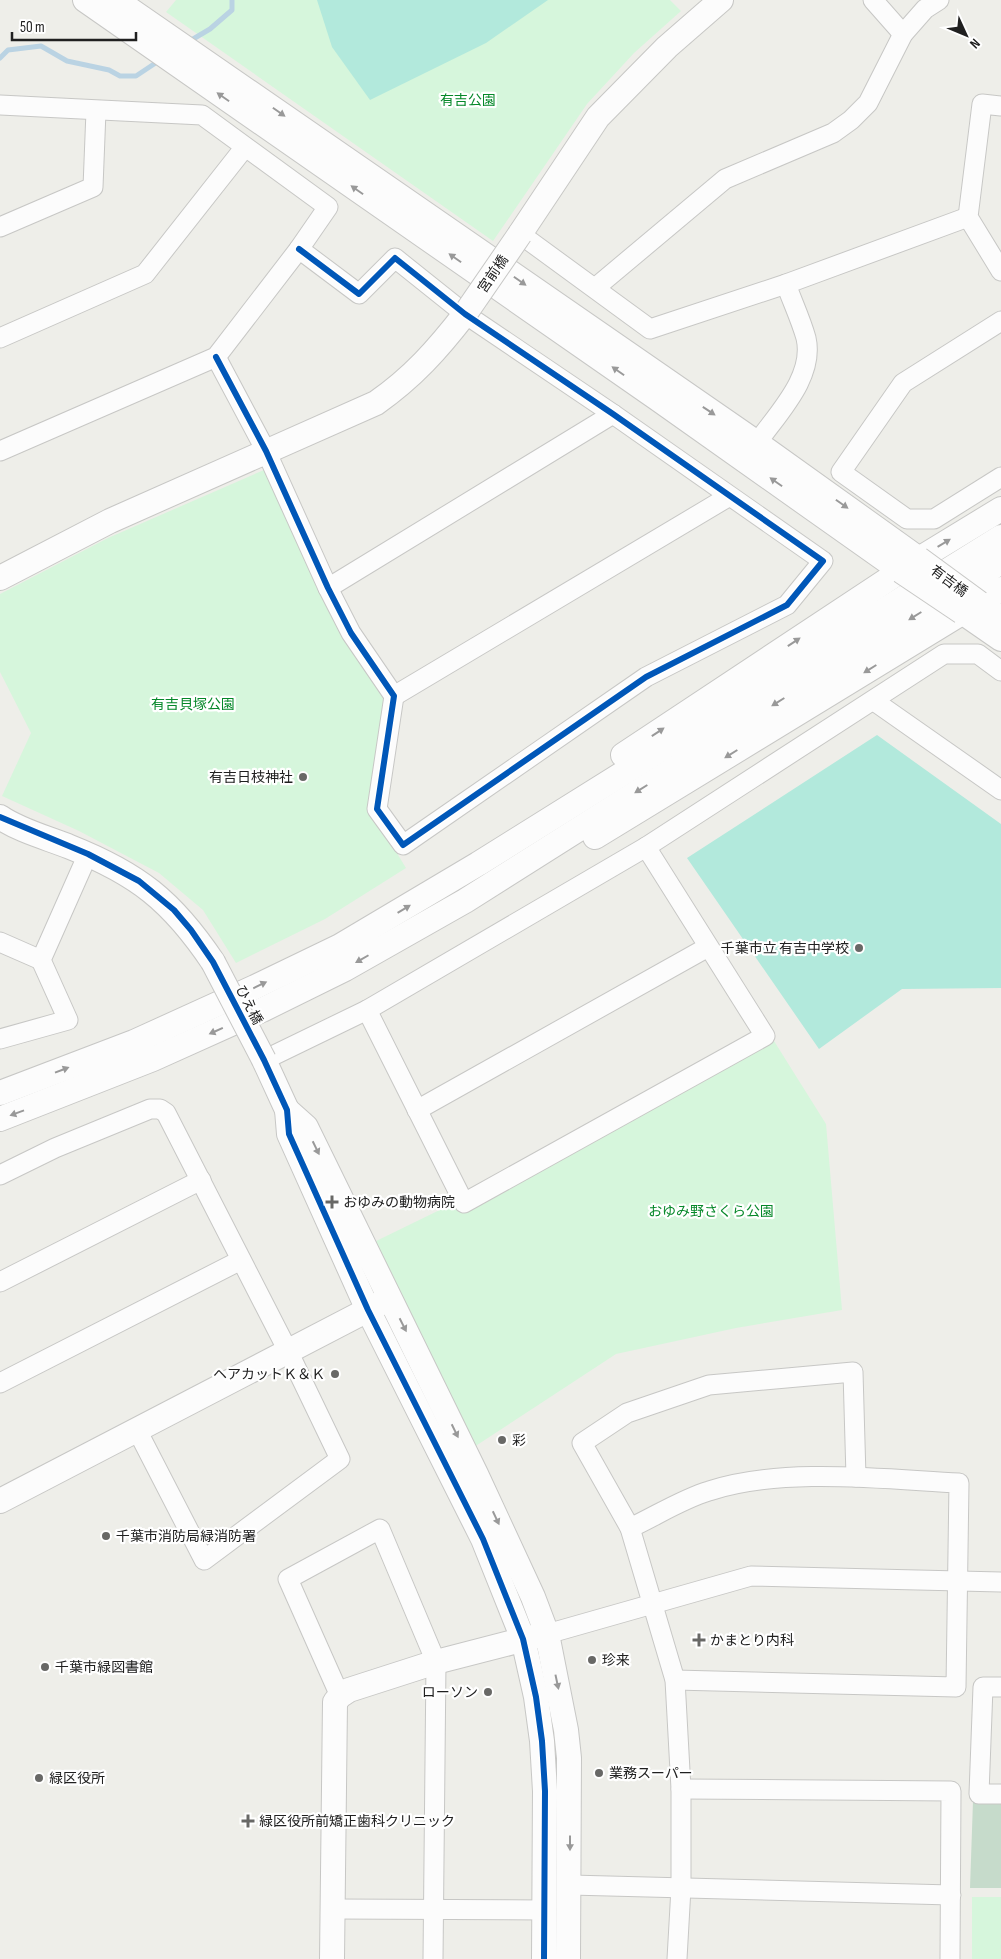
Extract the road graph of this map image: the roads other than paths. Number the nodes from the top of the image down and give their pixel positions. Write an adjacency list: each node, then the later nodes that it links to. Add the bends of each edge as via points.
1 (85, 0): 7 (street)
2 (116, 0): 7 (street)
3 (721, 0): 15 (street, 宮前橋, via 626,86 598,117)
4 (873, 0): 6 (street)
5 (939, 0): 6 (street)
6 (903, 34): 19 (street, via 868,103 851,120 833,133 725,179)
7 (157, 39): 8 (street)
8 (189, 63): 25 (street, one-way to 25); 33 (street, one-way to 8, via 658,398)
9 (0, 105): 11 (street)
10 (1001, 106): 13 (street, via 982,104)
11 (96, 111): 12 (street, via 202,115); 14 (street, via 93,186)
12 (245, 147): 16 (street, via 328,207); 22 (street, via 146,274)
13 (968, 218): 17 (street); 18 (street)
14 (0, 228)
15 (520, 234): 19 (street); 20 (street, 宮前橋, bridge)
16 (299, 249): 20 (street, via 359,294 395,258); 23 (street)
17 (1001, 271)
18 (786, 284): 19 (street, via 650,329); 25 (street, via 806,338 807,353 799,383)
19 (595, 288)
20 (465, 314): 24 (street); 27 (street, 宮前橋, via 434,354 376,403)
21 (1001, 321): 28 (street, via 903,383 841,472 907,519 934,519)
22 (0, 338)
23 (216, 357): 26 (street); 27 (street)
24 (613, 414): 29 (street); 35 (street)
25 (757, 443): 33 (street, one-way to 33)
26 (0, 451)
27 (266, 451): 34 (street, 宮前橋, via 110,521); 35 (street)
28 (1001, 477)
29 (728, 497): 41 (street); 41 (street, via 823,560 787,605 646,677 402,845 377,810)
30 (1001, 509): 33 (street, one-way to 30)
31 (1001, 537): 47 (street)
32 (1001, 562): 48 (street, one-way to 48)
33 (910, 565): 37 (street, 有吉橋, bridge); 47 (street, one-way to 33, via 547,806)
34 (0, 578)
35 (328, 588): 41 (street, via 350,633)
36 (1001, 589): 37 (street)
37 (971, 608): 38 (street); 39 (street); 48 (street, one-way to 48, via 524,881 492,895)
38 (1001, 618)
39 (1001, 639)
40 (1001, 670): 42 (street, via 978,654 944,654)
41 (394, 696)
42 (874, 700): 43 (street); 45 (street)
43 (1001, 790)
44 (0, 817): 46 (street, ひえ橋)
45 (646, 847): 50 (street); 52 (street)
46 (88, 854): 51 (street); 54 (street, ひえ橋, bridge, via 157,894 191,930 213,962)
47 (478, 864): 55 (street, one-way to 47, via 134,1042 255,988 340,946)
48 (465, 901): 60 (street, one-way to 60, via 345,969 262,1010 153,1059)
49 (0, 942): 51 (street)
50 (708, 947): 59 (street); 59 (street, via 765,1036 464,1203)
51 (41, 960): 53 (street, via 68,1020)
52 (367, 1010): 54 (street); 59 (street)
53 (0, 1039)
54 (264, 1060): 58 (street, ひえ橋)
55 (34, 1080): 56 (street); 57 (street)
56 (0, 1082)
57 (0, 1092)
58 (287, 1110): 65 (street, one-way to 65, via 306,1127); 66 (street, via 289,1134)
59 (417, 1110)
60 (0, 1119)
61 (0, 1175): 62 (street, via 64,1145 150,1109 160,1108 166,1112)
62 (201, 1180): 63 (street); 64 (street)
63 (241, 1260): 67 (street); 68 (street)
64 (0, 1282)
65 (389, 1299): 66 (street); 76 (street, one-way to 76, via 476,1474 533,1597)
66 (368, 1310): 67 (street); 77 (street, via 483,1539)
67 (289, 1353): 69 (street); 69 (street, via 340,1458 204,1560)
68 (0, 1383)
69 (137, 1430): 71 (street)
70 (856, 1477): 72 (street, via 758,1479 708,1491); 72 (street, via 853,1372 709,1385 627,1413 582,1443); 73 (street, via 959,1482)
71 (0, 1501)
72 (630, 1528): 75 (street)
73 (956, 1580): 74 (street); 75 (street, via 751,1576); 79 (street, via 956,1687)
74 (1001, 1582)
75 (653, 1605): 76 (street); 79 (street)
76 (546, 1634): 77 (street); 84 (street, one-way to 84, via 566,1730)
77 (523, 1639): 78 (street); 88 (street, via 542,1741)
78 (436, 1662): 81 (street, via 349,1690); 81 (street, via 380,1529 288,1580); 89 (street)
79 (675, 1680): 82 (street)
80 (1001, 1687): 83 (street, via 983,1687 979,1794)
81 (340, 1696): 87 (street, via 334,1709)
82 (681, 1789): 85 (street); 86 (street, via 951,1791)
83 (1001, 1794)
84 (570, 1885): 85 (street); 93 (street)
85 (681, 1888): 86 (street); 94 (street)
86 (951, 1895): 95 (street)
87 (334, 1909): 89 (street); 90 (street)
88 (545, 1910): 89 (street); 92 (street)
89 (433, 1911): 91 (street)
90 (332, 1959)
91 (433, 1959)
92 (544, 1959)
93 (568, 1959)
94 (677, 1959)
95 (950, 1959)

